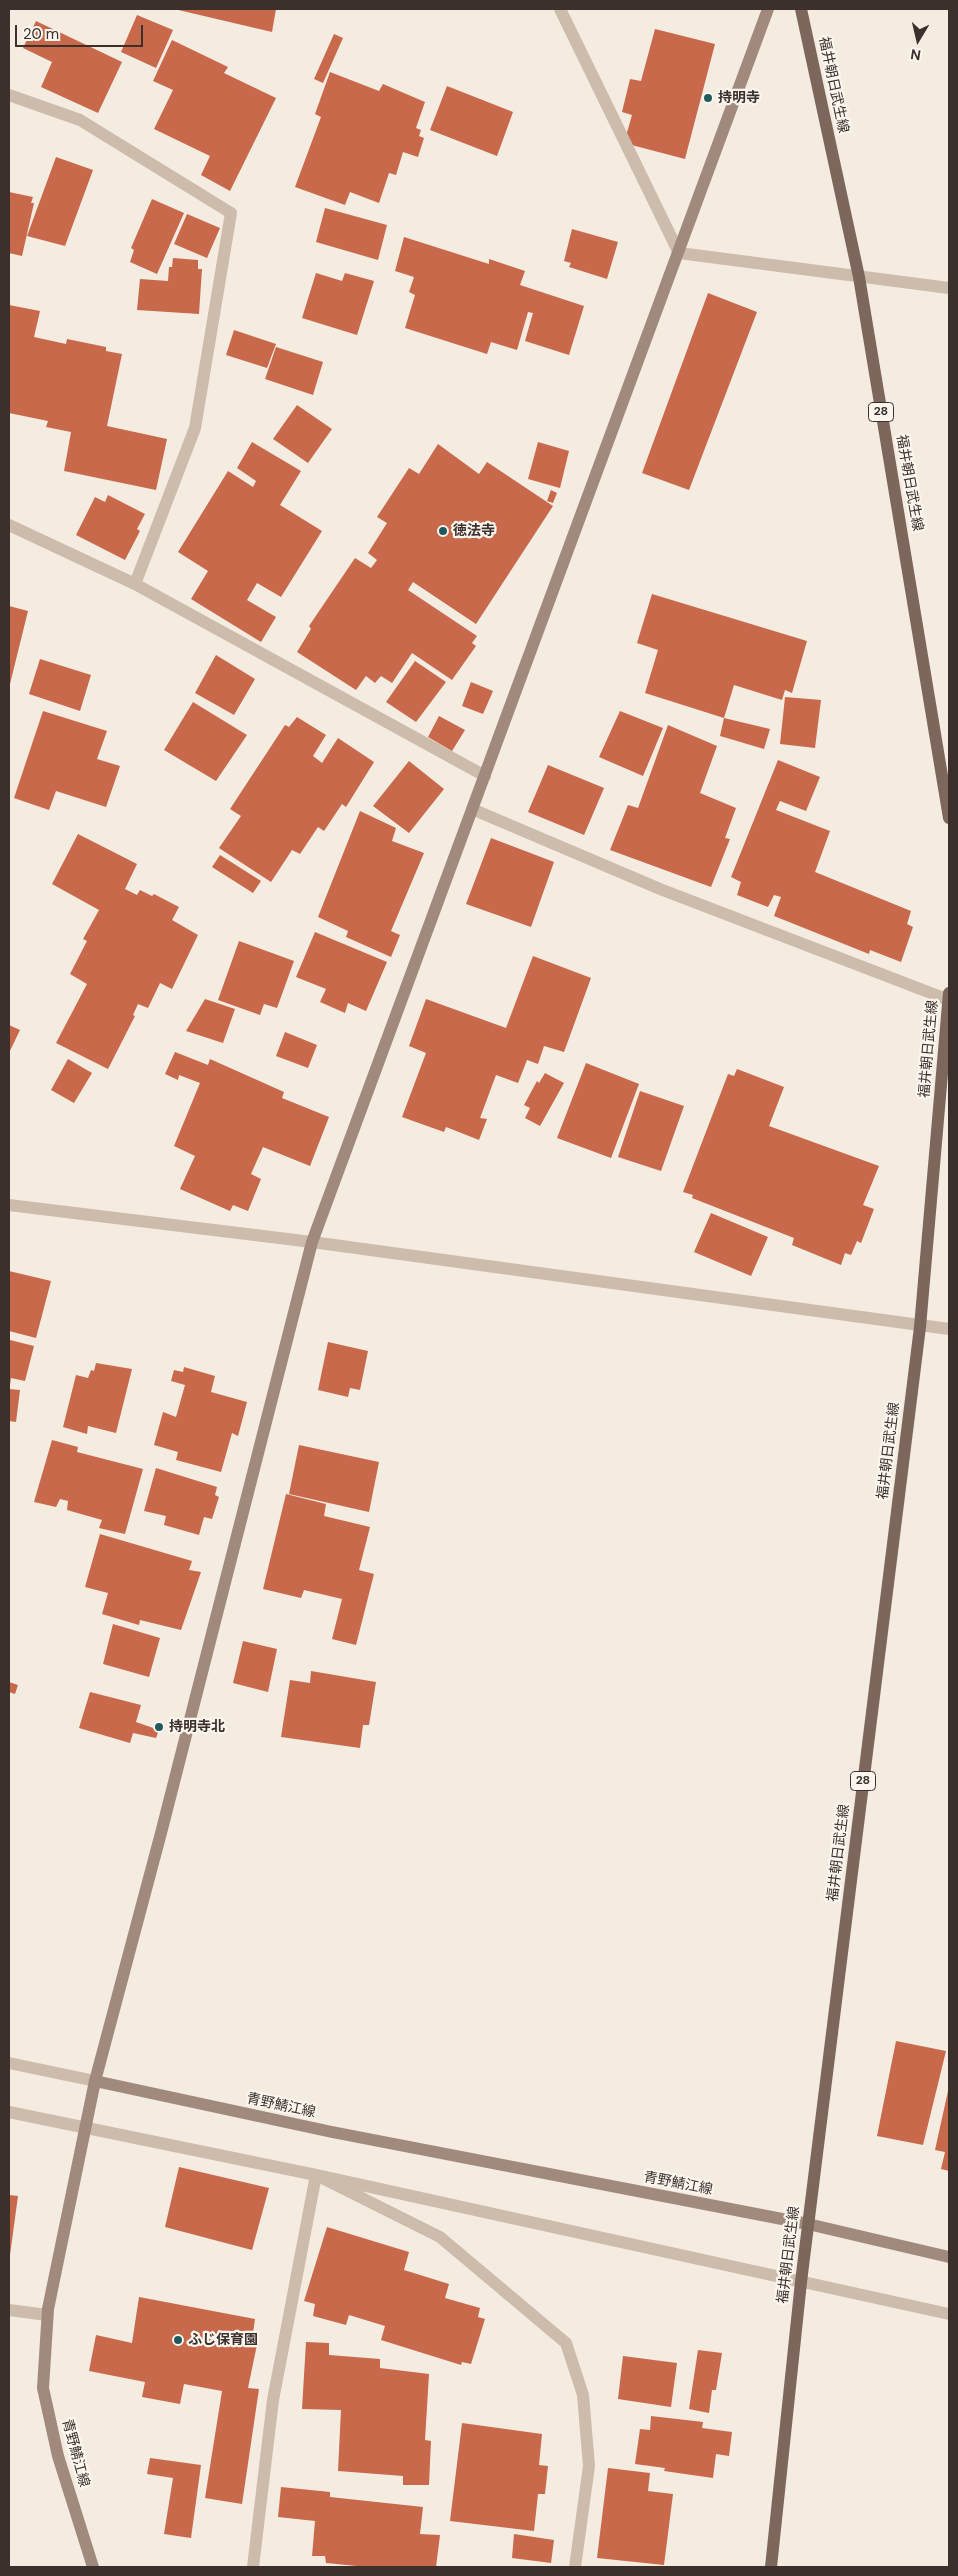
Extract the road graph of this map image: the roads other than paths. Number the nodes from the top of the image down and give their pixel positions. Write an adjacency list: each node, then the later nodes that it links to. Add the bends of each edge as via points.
1 (560, 9): 5 (street)
2 (768, 9): 5 (street)
3 (801, 9): 6 (main road, 福井朝日武生線 / 28)
4 (9, 95): 9 (street, via 80,120 231,213 195,428)
5 (679, 252): 6 (street); 10 (street)
6 (859, 277): 7 (street); 12 (main road, 福井朝日武生線 / 28)
7 (949, 288)
8 (9, 525): 9 (street)
9 (136, 584): 10 (street)
10 (485, 776): 11 (street)
11 (472, 809): 14 (street, via 660,890); 16 (street)
12 (949, 818)
13 (949, 993): 14 (main road, 福井朝日武生線 / 28)
14 (949, 1000): 17 (main road, 福井朝日武生線 / 28)
15 (9, 1205): 16 (street)
16 (312, 1242): 17 (street); 20 (street)
17 (920, 1327): 18 (street); 24 (main road, 福井朝日武生線 / 28)
18 (949, 1330)
19 (9, 2063): 20 (street)
20 (95, 2081): 22 (street, 青野鯖江線); 24 (street, 青野鯖江線, via 332,2132)
21 (9, 2112): 22 (street)
22 (85, 2129): 23 (street); 29 (street, 青野鯖江線)
23 (316, 2175): 26 (street); 31 (street, via 273,2400); 32 (street, via 440,2237 566,2343 584,2395 589,2466)
24 (808, 2224): 25 (street, 青野鯖江線); 26 (main road, 福井朝日武生線 / 28)
25 (949, 2257)
26 (801, 2282): 28 (street); 33 (main road, 福井朝日武生線 / 28)
27 (9, 2310): 29 (street)
28 (949, 2314)
29 (47, 2315): 30 (street, 青野鯖江線, via 43,2388 58,2456)
30 (93, 2567)
31 (253, 2567)
32 (575, 2567)
33 (771, 2567)

